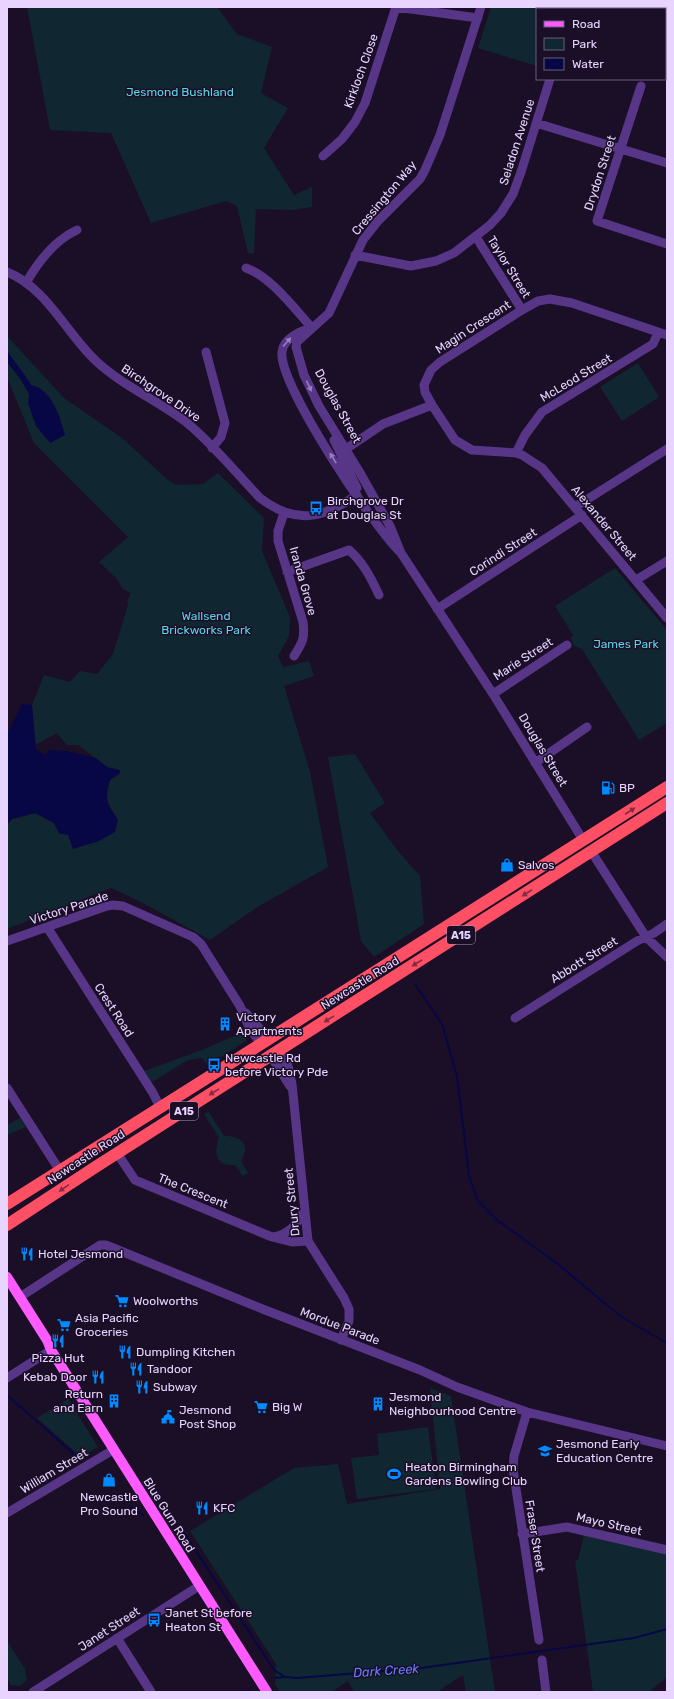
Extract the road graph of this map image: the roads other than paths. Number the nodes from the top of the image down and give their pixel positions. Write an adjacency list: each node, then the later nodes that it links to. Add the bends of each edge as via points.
1 (396, 7): 3 (street); 8 (street, Kirkloch Close, via 365,103 342,139)
2 (481, 7): 3 (street, Cressington Way)
3 (478, 18): 13 (street, Cressington Way, via 430,161 420,179 368,233)
4 (550, 80): 6 (street, Seladon Avenue)
5 (641, 86): 7 (street, Drydon Street)
6 (536, 123): 7 (street); 11 (street, Seladon Avenue, via 512,194 501,213)
7 (620, 149): 9 (street); 12 (street, Drydon Street, via 597,221)
8 (323, 156)
9 (667, 163)
10 (77, 230): 16 (street, via 60,240 35,268)
11 (476, 237): 13 (street, Seladon Avenue, via 442,258 411,266); 17 (street, Taylor Street)
12 (667, 244)
13 (355, 256): 18 (street, Cressington Way, via 329,313)
14 (246, 268): 18 (street, via 261,275 278,290)
15 (7, 272): 16 (street, Birchgrove Drive)
16 (26, 283): 23 (street, Birchgrove Drive, via 44,299 84,349 106,370 176,415)
17 (522, 310): 19 (street, Magin Crescent, via 538,301 559,300); 21 (street, Magin Crescent, via 431,370 424,384)
18 (312, 328): 22 (street, Douglas Street, one-way to 22, via 297,342 296,347 304,374); 27 (street, Douglas Street, one-way to 18, via 305,413 283,364 282,350 286,342 300,332)
19 (662, 334): 26 (street, McLeod Street, via 653,344 542,412)
20 (206, 352): 23 (street, via 225,423 221,437)
21 (432, 405): 24 (street, via 383,424); 26 (street, Magin Crescent, via 455,440 472,450)
22 (319, 406): 24 (street, Douglas Street); 27 (street, via 356,483)
23 (212, 448): 29 (street, Birchgrove Drive, via 260,498)
24 (346, 449): 31 (street, Douglas Street)
25 (667, 449): 28 (street)
26 (516, 453): 28 (street, Alexander Street, via 542,468)
27 (356, 492): 29 (street, Birchgrove Drive, via 334,510 313,514); 31 (street, via 365,498); 32 (street, Douglas Street, via 384,535)
28 (575, 507): 30 (street, Alexander Street)
29 (284, 513): 34 (street, Iranda Grove, via 278,530 278,541)
30 (582, 516): 35 (street, Alexander Street); 37 (street, Corindi Street)
31 (390, 526): 32 (street, Douglas Street)
32 (401, 553): 37 (street, Douglas Street)
33 (667, 561): 35 (street)
34 (287, 572): 36 (street, via 349,550 371,576); 40 (street, Iranda Grove, via 304,633 302,644)
35 (636, 580): 38 (street, Alexander Street)
36 (379, 595)
37 (437, 609): 41 (street, Douglas Street)
38 (667, 618)
39 (567, 645): 41 (street, Marie Street)
40 (294, 656)
41 (493, 694): 43 (street, Douglas Street)
42 (588, 727): 43 (street)
43 (535, 763): 46 (street, Douglas Street)
44 (667, 787): 46 (highway, Newcastle Road / A15, one-way to 44)
45 (667, 803): 47 (highway, Newcastle Road / A15)
46 (584, 840): 47 (highway, Douglas Street); 54 (highway, Newcastle Road / A15)
47 (591, 851): 50 (street, Douglas Street); 55 (highway, Newcastle Road / A15, one-way to 55)
48 (667, 924): 50 (street, Abbott Street)
49 (47, 927): 51 (street, Victory Parade); 54 (street, Victory Parade, via 104,907 120,905 197,940 209,954); 57 (street, Crest Road)
50 (646, 937): 52 (street, Douglas Street); 53 (street, Abbott Street)
51 (7, 941)
52 (667, 957)
53 (516, 1018)
54 (265, 1042): 55 (highway); 57 (highway, Newcastle Road / A15)
55 (275, 1053): 58 (highway, Newcastle Road / A15, one-way to 58); 61 (street, Drury Street, via 294,1097)
56 (7, 1088): 59 (street)
57 (160, 1107): 59 (highway, Newcastle Road / A15)
58 (117, 1153): 62 (highway, Newcastle Road / A15, one-way to 62); 63 (street, The Crescent, via 135,1180)
59 (60, 1171): 60 (highway, Newcastle Road / A15)
60 (7, 1204)
61 (305, 1209): 63 (street, via 294,1227 280,1236); 64 (street, Drury Street)
62 (7, 1225)
63 (272, 1237): 64 (street, The Crescent, via 292,1242)
64 (308, 1241): 68 (street, Drury Street, via 344,1298 348,1309 349,1320)
65 (7, 1277): 67 (main road, Blue Gum Road)
66 (7, 1288): 69 (main road, Blue Gum Road, via 42,1343)
67 (20, 1297): 68 (street, Mordue Parade, via 100,1245 106,1245); 69 (main road, Blue Gum Road)
68 (341, 1340): 71 (street, Mordue Parade)
69 (51, 1350): 70 (street); 73 (main road, Blue Gum Road)
70 (7, 1378)
71 (527, 1412): 72 (street, Mordue Parade); 75 (street, Fraser Street, via 514,1456 513,1469)
72 (667, 1446)
73 (113, 1450): 74 (street, William Street); 77 (main road, Blue Gum Road)
74 (7, 1513)
75 (522, 1534): 76 (street, Mayo Street, via 567,1527); 79 (street, Fraser Street)
76 (667, 1550)
77 (199, 1586): 78 (street, Janet Street); 83 (main road, Blue Gum Road)
78 (117, 1638): 81 (street, Janet Street); 82 (street)
79 (539, 1640)
80 (542, 1660): 84 (street)
81 (33, 1692)
82 (151, 1692)
83 (267, 1692)
84 (546, 1692)

